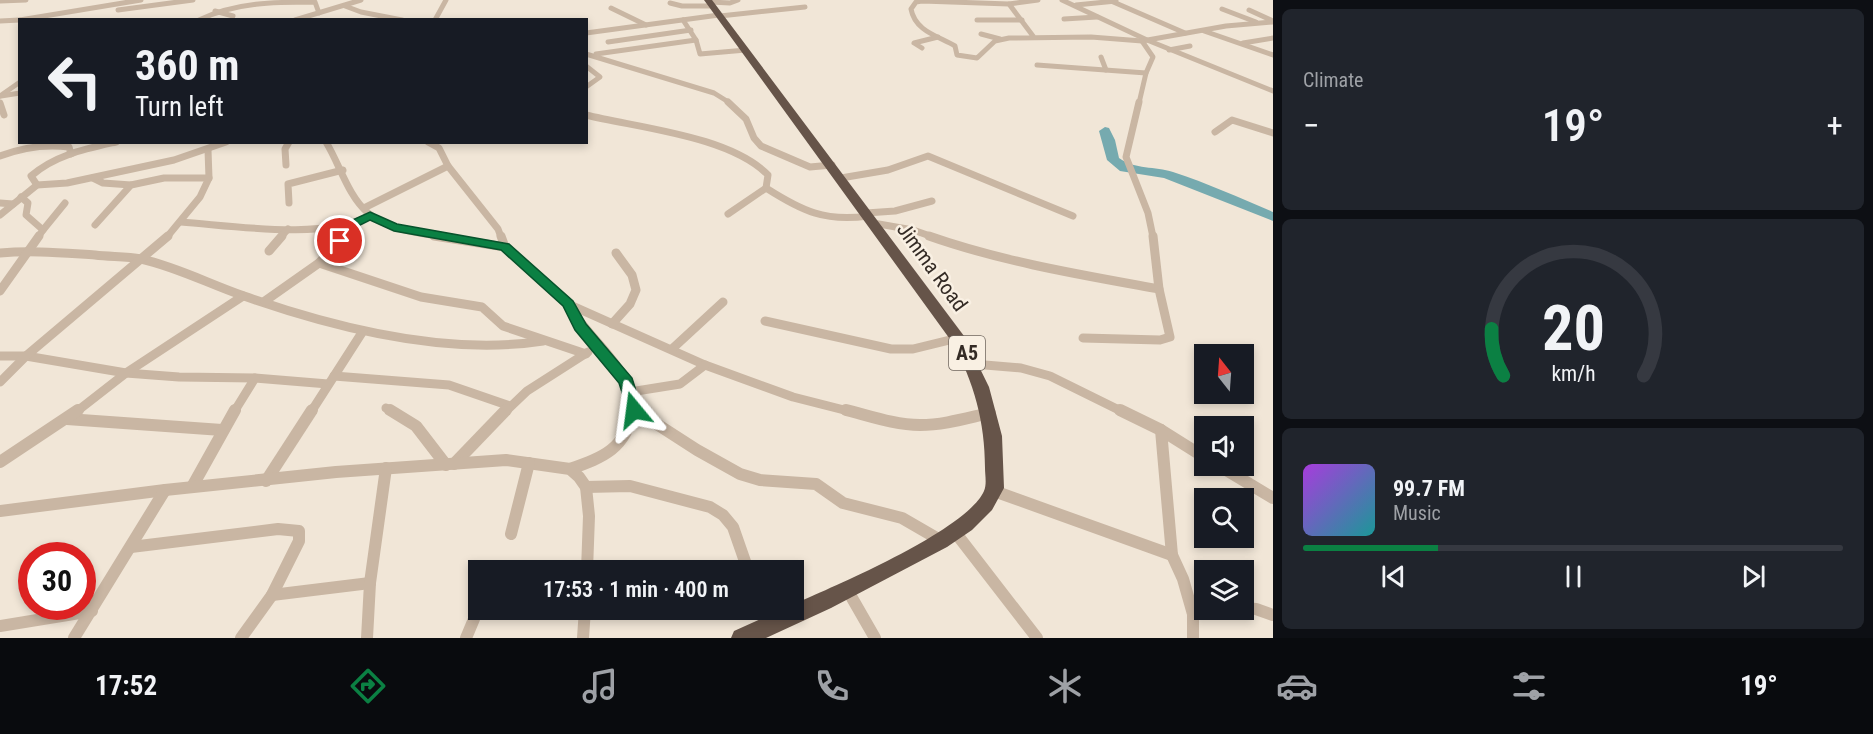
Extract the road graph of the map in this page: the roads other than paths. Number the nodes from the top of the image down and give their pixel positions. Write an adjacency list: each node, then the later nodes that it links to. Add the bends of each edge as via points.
1 (26, 0): 11 (street)
2 (140, 0): 27 (street)
3 (193, 0): 27 (street)
4 (337, 0): 22 (street)
5 (360, 0): 20 (street)
6 (446, 0): 37 (street)
7 (738, 0): 24 (street)
8 (1038, 0): 18 (street)
9 (1062, 0): 19 (street)
10 (1121, 0): 15 (street)
11 (0, 1)
12 (294, 1): 17 (street); 29 (street, via 316,3)
13 (917, 1): 14 (street); 53 (street, via 913,5 913,19)
14 (939, 1): 18 (street)
15 (1110, 1): 19 (street); 50 (street)
16 (670, 3): 24 (street)
17 (268, 4): 28 (street); 30 (street)
18 (1009, 4): 42 (street)
19 (1074, 5): 32 (street)
20 (345, 6): 22 (street); 36 (street)
21 (805, 7): 24 (street)
22 (336, 8): 29 (street)
23 (611, 8): 46 (street)
24 (714, 8): 40 (street); 62 (highway, Jimma Road / A5)
25 (1222, 9): 45 (street)
26 (1249, 10): 44 (street)
27 (85, 11): 33 (street)
28 (213, 11): 31 (street); 34 (street)
29 (319, 13): 35 (street)
30 (274, 14)
31 (233, 16)
32 (1097, 17): 38 (street); 57 (street)
33 (47, 18)
34 (202, 18)
35 (302, 18)
36 (392, 18)
37 (436, 18)
38 (1064, 19)
39 (18, 20): 43 (street)
40 (683, 20): 46 (street); 47 (street)
41 (977, 20): 42 (street)
42 (1022, 20): 52 (street)
43 (0, 21)
44 (1273, 22): 45 (street)
45 (1259, 23): 48 (street)
46 (647, 25): 49 (street)
47 (691, 30): 56 (street); 58 (street)
48 (1201, 30): 50 (street); 59 (street)
49 (588, 33)
50 (1185, 33): 57 (street)
51 (981, 34): 55 (street)
52 (1034, 36): 55 (street); 57 (street)
53 (938, 37): 55 (street, via 955,46 957,56 970,59 980,57); 61 (street, via 914,43)
54 (1273, 38): 59 (street)
55 (1000, 39)
56 (696, 40): 62 (street, via 699,53 704,55); 64 (street)
57 (1145, 41): 63 (street); 70 (street, via 1153,57)
58 (608, 42)
59 (1240, 43): 65 (street)
60 (1190, 46): 63 (street)
61 (922, 48)
62 (746, 50): 92 (highway, Jimma Road / A5)
63 (1169, 50): 73 (street)
64 (588, 54): 92 (street, via 714,93 746,118 761,146 791,161)
65 (1272, 54)
66 (1101, 57): 69 (street)
67 (1037, 65): 69 (street)
68 (588, 68): 72 (street, via 600,77)
69 (1106, 70): 70 (street)
70 (1146, 74): 122 (street, via 1126,157 1148,213)
71 (18, 83): 75 (street)
72 (588, 86)
73 (1273, 91)
74 (18, 93): 75 (street)
75 (0, 96)
76 (0, 103): 77 (street)
77 (4, 115)
78 (588, 115): 97 (street, via 685,136 731,152 763,167 768,175)
79 (1215, 132): 80 (street, via 1232,120)
80 (1273, 133)
81 (108, 144): 87 (street)
82 (222, 144): 86 (street)
83 (288, 144): 89 (street)
84 (327, 144): 91 (street)
85 (432, 144): 90 (street, via 439,148)
86 (208, 150): 93 (street); 94 (street)
87 (71, 154): 88 (street, via 69,147 57,146); 95 (street, via 35,171 31,176)
88 (0, 156)
89 (286, 165)
90 (448, 166): 104 (street); 115 (street, via 498,229)
91 (343, 170): 102 (street, via 288,184); 104 (street)
92 (836, 172): 108 (street, via 888,170 928,156); 109 (highway, Jimma Road / A5)
93 (93, 178): 95 (street); 96 (street)
94 (209, 178): 96 (street, via 164,178); 110 (street)
95 (37, 185): 98 (street)
96 (131, 185): 111 (street)
97 (766, 188): 105 (street); 109 (street, via 823,217)
98 (21, 197): 103 (street); 114 (street, via 28,203 26,215)
99 (932, 201): 109 (street)
100 (0, 202): 103 (street)
101 (65, 203): 114 (street)
102 (289, 203)
103 (13, 204): 106 (street)
104 (364, 208): 107 (street)
105 (728, 214)
106 (0, 215)
107 (370, 216): 112 (street); 115 (street, via 394,227)
108 (1073, 216)
109 (869, 217): 122 (street, via 966,249); 131 (highway, Jimma Road / A5)
110 (181, 222): 113 (street); 120 (street, via 161,245)
111 (95, 225)
112 (352, 225): 113 (street); 121 (street)
113 (288, 229): 117 (street)
114 (43, 230): 116 (street)
115 (505, 247): 127 (street)
116 (28, 250): 118 (street); 120 (street); 123 (street)
117 (269, 251)
118 (0, 253)
119 (616, 253): 129 (street, via 634,276 637,288 634,301)
120 (140, 259): 124 (street); 138 (street)
121 (319, 263): 125 (street); 133 (street, via 421,297 482,307 503,326)
122 (1159, 289): 132 (street, via 1170,337 1167,340)
123 (0, 291)
124 (243, 296): 125 (street); 141 (street)
125 (265, 302): 130 (street)
126 (723, 302): 135 (street)
127 (568, 304): 129 (street); 134 (street, via 580,326)
128 (765, 321): 131 (street, via 891,349 913,349)
129 (612, 324): 135 (street)
130 (363, 331): 133 (street, via 409,339 510,346); 143 (street)
131 (958, 338): 139 (highway, Jimma Road / A5)
132 (1083, 338)
133 (543, 341): 136 (street)
134 (598, 346): 136 (street); 145 (street, via 627,381)
135 (672, 349): 140 (street)
136 (586, 354): 146 (street)
137 (0, 356): 138 (street)
138 (26, 356): 141 (street); 144 (street)
139 (973, 364): 149 (highway, Jimma Road / A5); 152 (street, via 1043,374)
140 (705, 365): 145 (street, via 680,384); 149 (street, via 793,397 893,422 934,425)
141 (126, 373): 142 (street); 150 (street)
142 (255, 378): 143 (street); 151 (street)
143 (331, 380): 146 (street, via 449,385); 160 (street)
144 (0, 382)
145 (630, 392): 148 (street)
146 (510, 406): 156 (street)
147 (386, 408): 156 (street, via 416,426)
148 (634, 410): 158 (street, via 626,434 615,450); 168 (street, via 740,474 760,480 816,484 843,502 902,518)
149 (990, 413): 164 (highway, Jimma Road / A5, via 995,448)
150 (67, 419): 151 (street); 154 (street)
151 (222, 430): 161 (street)
152 (1161, 430): 153 (street); 170 (street)
153 (1194, 451)
154 (0, 462)
155 (529, 463): 156 (street, via 506,460); 158 (street); 167 (street)
156 (450, 465): 157 (street)
157 (386, 468): 160 (street); 173 (street)
158 (570, 469): 162 (street)
159 (1236, 476): 165 (street)
160 (266, 481): 161 (street)
161 (192, 487): 163 (street)
162 (586, 488): 171 (street); 172 (street, via 630,486 710,507 733,527)
163 (165, 490): 166 (street); 169 (street)
164 (994, 491): 168 (highway, via 978,513); 170 (street)
165 (1273, 498)
166 (0, 511)
167 (511, 534)
168 (947, 536): 174 (highway); 194 (street)
169 (131, 547): 175 (street, via 278,529 299,531 299,541); 176 (street)
170 (1172, 555): 178 (street)
171 (587, 560)
172 (745, 560)
173 (370, 583): 175 (street); 189 (street)
174 (848, 591): 185 (highway); 193 (street)
175 (272, 595): 188 (street)
176 (96, 604)
177 (1254, 609): 179 (street)
178 (1193, 614): 195 (street)
179 (1273, 615)
180 (37, 620): 186 (street)
181 (86, 620): 187 (street)
182 (474, 620): 190 (street)
183 (584, 620): 191 (street)
184 (769, 620): 185 (street)
185 (772, 625): 192 (highway)
186 (0, 626)
187 (74, 638)
188 (242, 638)
189 (367, 638)
190 (466, 638)
191 (583, 638)
192 (742, 638)
193 (875, 638)
194 (1037, 638)
195 (1193, 638)

